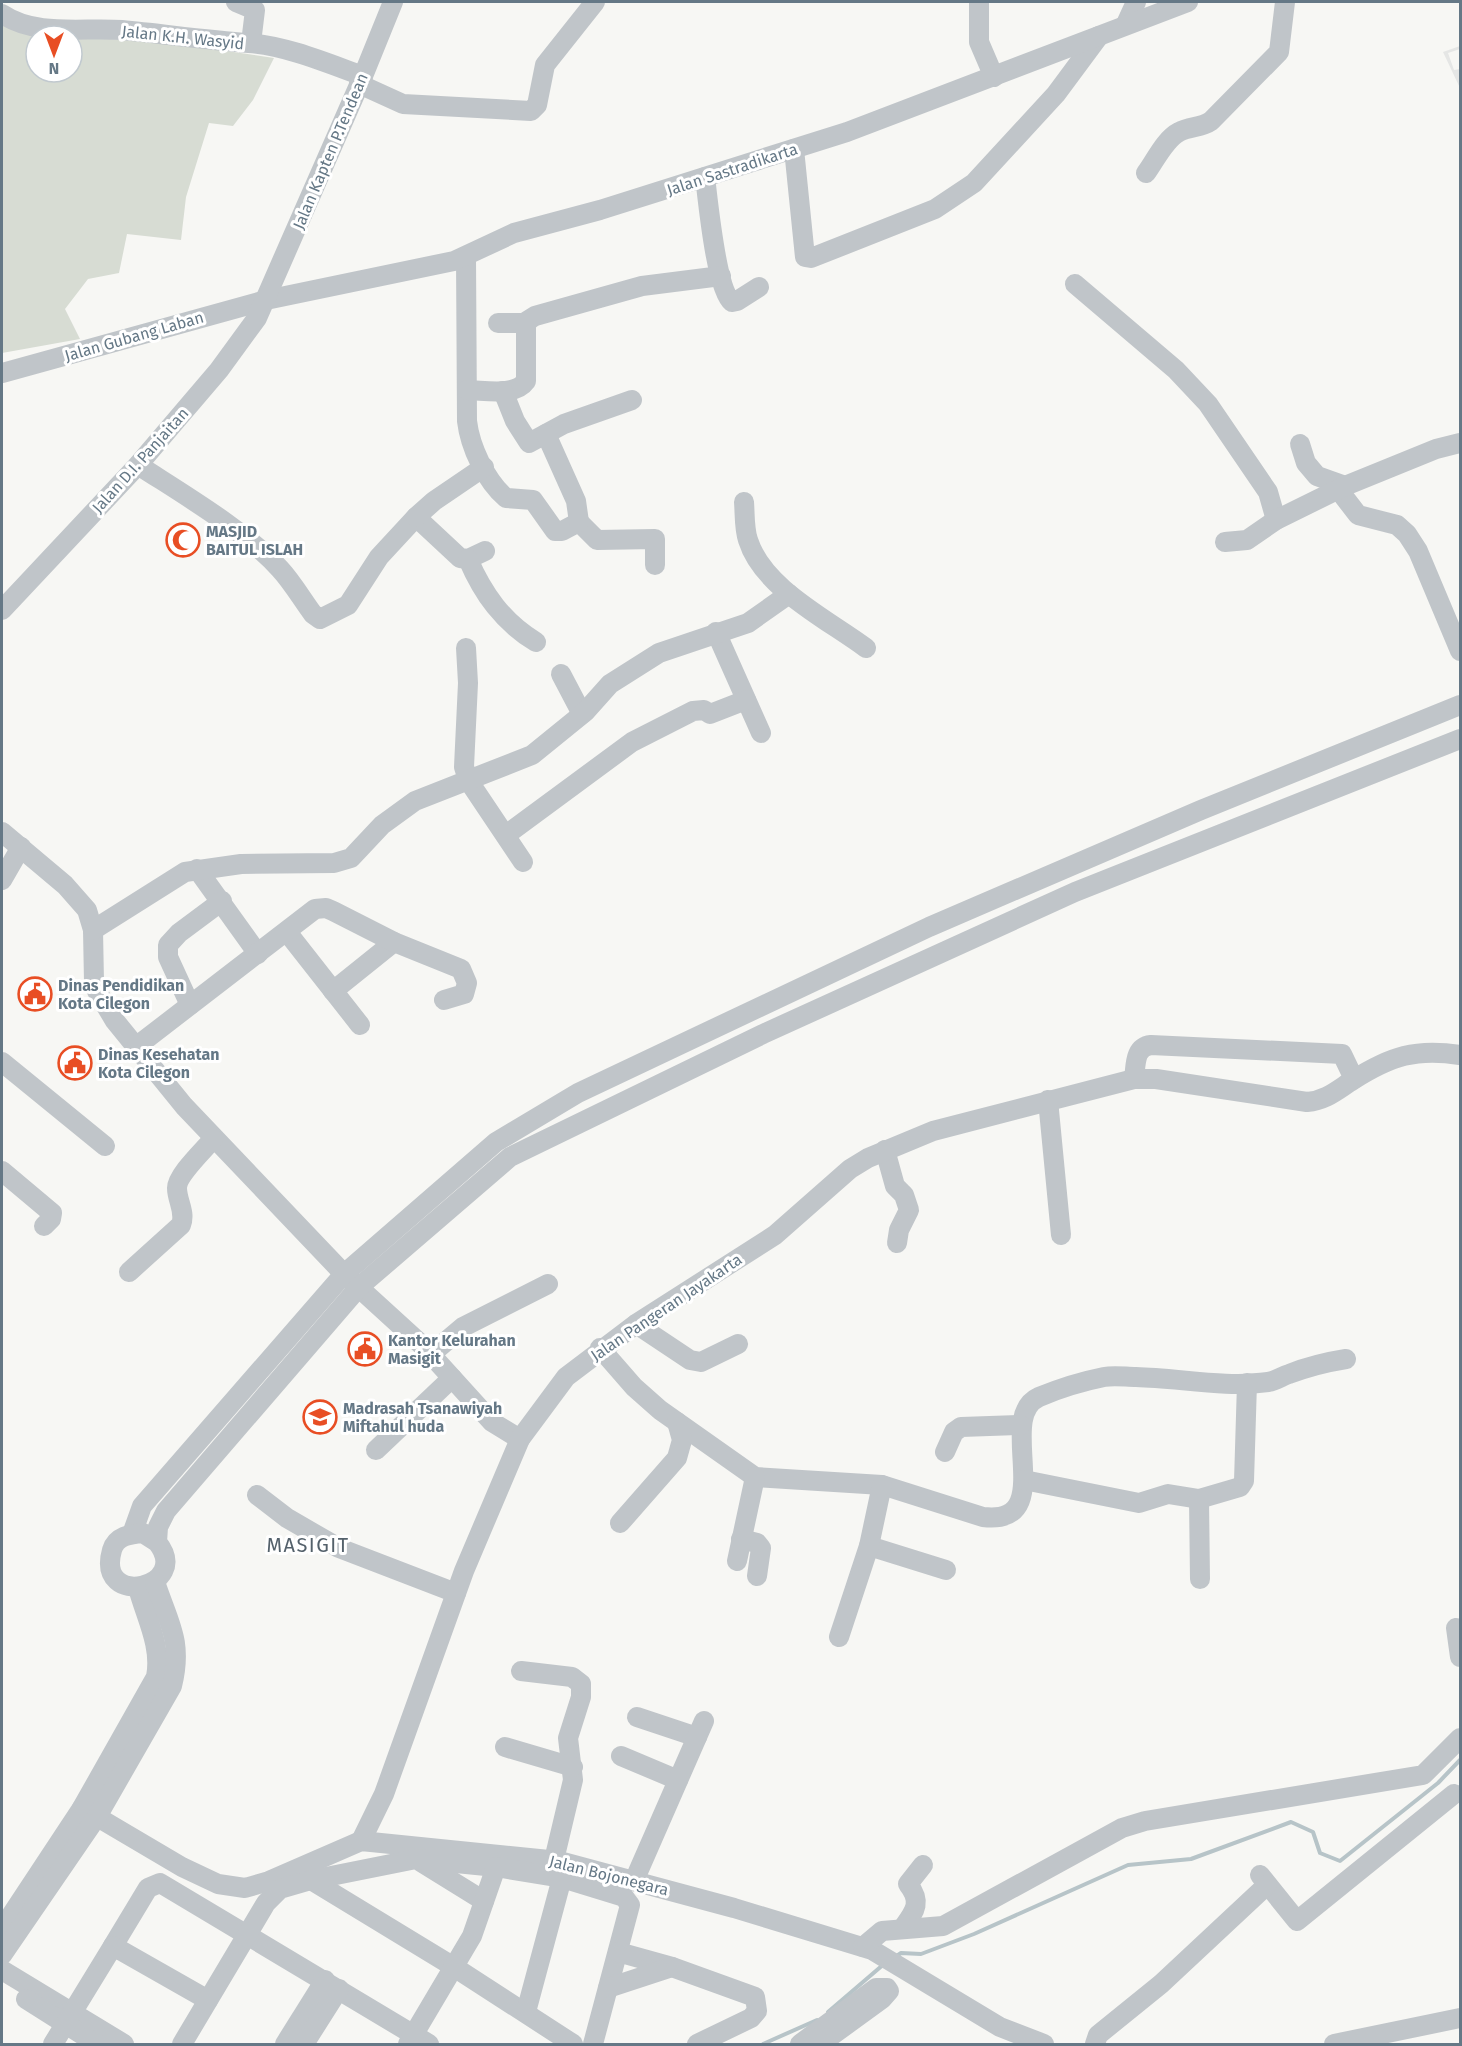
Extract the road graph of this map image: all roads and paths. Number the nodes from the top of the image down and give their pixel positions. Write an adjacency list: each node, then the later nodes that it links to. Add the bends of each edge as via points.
1 (236, 2): 11 (street, via 255,10)
2 (393, 2): 13 (street, Jalan Kapten P.Tendean)
3 (595, 2): 13 (street, Jalan K.H. Wasyid, via 545,65 537,105 531,111 403,104)
4 (979, 2): 12 (street, via 979,42)
5 (1136, 2): 9 (street)
6 (1188, 2): 9 (street, Jalan Sastradikarta)
7 (1286, 2): 15 (street, via 1279,52 1211,121 1171,138)
8 (2, 14): 11 (street, Jalan K.H. Wasyid, via 38,28 105,29)
9 (1126, 24): 10 (street, Jalan Sastradikarta)
10 (1099, 36): 12 (street, Jalan Sastradikarta); 14 (street, via 1056,94 974,183 935,209 811,258 805,257)
11 (251, 43): 13 (street, Jalan K.H. Wasyid, via 321,61)
12 (994, 77): 14 (street, Jalan Sastradikarta)
13 (361, 80): 21 (street, Jalan Kapten P.Tendean)
14 (794, 149): 16 (street, Jalan Sastradikarta)
15 (1146, 173)
16 (705, 177): 17 (street, Jalan Sastradikarta, via 514,233); 18 (street)
17 (466, 257): 21 (street, Jalan Sastradikarta); 25 (street)
18 (721, 276): 20 (street, via 726,296 732,302); 23 (street, via 642,286 542,313)
19 (1075, 284): 36 (street, via 1176,370 1208,404 1268,492)
20 (759, 287)
21 (266, 300): 24 (street, Jalan Gubang Laban); 31 (street, Jalan D.I. Panjaitan, via 219,370)
22 (498, 323): 23 (street)
23 (527, 323): 26 (street, via 526,381 520,388)
24 (2, 373)
25 (467, 390): 26 (street); 32 (street, via 469,437)
26 (504, 391): 28 (street, via 526,442)
27 (632, 400): 28 (street)
28 (546, 434): 37 (street, via 576,501)
29 (1461, 443): 33 (street)
30 (1300, 444): 33 (street, via 1306,463 1317,476)
31 (138, 465): 35 (street, via 266,555 320,619 348,604 379,557); 41 (street, Jalan D.I. Panjaitan)
32 (483, 467): 35 (street); 37 (street, via 506,498 532,500 555,531)
33 (1341, 488): 36 (street); 46 (street, via 1358,515 1397,525 1407,534)
34 (744, 502): 40 (street, via 750,546 763,567)
35 (416, 517): 43 (street, via 454,554 464,560 476,555 482,587 505,620)
36 (1276, 520): 38 (street, via 1247,540)
37 (579, 522): 39 (street, via 597,540 654,539)
38 (1225, 542)
39 (655, 565)
40 (789, 594): 42 (street, via 748,623); 45 (street)
41 (2, 610)
42 (716, 632): 48 (street); 50 (street, via 659,653 610,684)
43 (536, 642)
44 (466, 648): 53 (street, via 464,767)
45 (866, 648)
46 (1461, 651)
47 (561, 674): 50 (street)
48 (746, 699): 51 (street); 55 (street, via 716,713 693,711 632,742)
49 (1461, 705): 59 (street)
50 (582, 714): 53 (street, via 532,755)
51 (761, 733)
52 (1461, 739): 61 (street)
53 (468, 780): 55 (street); 58 (street, via 409,805 344,861)
54 (2, 832): 56 (street)
55 (506, 835): 57 (street)
56 (21, 847): 60 (street); 63 (street, via 77,897 87,910)
57 (524, 862)
58 (197, 869): 62 (street); 63 (street, via 175,876)
59 (1060, 869): 61 (street); 85 (street, via 928,927 578,1093 495,1142)
60 (2, 880)
61 (1064, 897): 87 (street, via 763,1034 510,1157)
62 (222, 901): 66 (street); 69 (street, via 168,945 168,957)
63 (93, 930): 71 (street, via 97,991 115,1021)
64 (287, 932): 65 (street, via 315,909 326,908); 66 (street); 67 (street)
65 (394, 942): 67 (street); 68 (street, via 461,969 467,983 464,994)
66 (258, 954): 69 (street)
67 (333, 991): 70 (street)
68 (444, 1000)
69 (190, 1005): 71 (street)
70 (360, 1025)
71 (137, 1046): 77 (street)
72 (1461, 1055): 75 (street, Jalan Pangeran Jayakarta, via 1412,1053 1384,1060)
73 (2, 1062): 78 (street)
74 (1134, 1079): 75 (street, Jalan Pangeran Jayakarta, via 1307,1102 1327,1098); 75 (street, via 1139,1052 1151,1045 1342,1054); 76 (street, Jalan Pangeran Jayakarta)
75 (1354, 1079)
76 (1048, 1100): 79 (street, Jalan Pangeran Jayakarta, via 933,1131); 82 (street)
77 (213, 1139): 84 (street, via 179,1179 181,1225); 85 (street)
78 (105, 1146)
79 (885, 1150): 83 (street, via 895,1186 904,1195 909,1210); 88 (street, Jalan Pangeran Jayakarta, via 850,1169 775,1235)
80 (2, 1171): 81 (street, via 52,1213)
81 (44, 1226)
82 (1061, 1235)
83 (897, 1243)
84 (129, 1272)
85 (344, 1274): 87 (street); 106 (street, via 142,1506)
86 (548, 1284): 91 (street, via 463,1327)
87 (359, 1287): 91 (street); 108 (street, via 166,1511 158,1527)
88 (636, 1324): 89 (street, via 690,1360 701,1362); 90 (street, Jalan Pangeran Jayakarta)
89 (738, 1344)
90 (600, 1348): 95 (street, via 634,1387); 97 (street, Jalan Pangeran Jayakarta, via 566,1377)
91 (431, 1354): 93 (street)
92 (1346, 1359): 94 (street, via 1270,1382)
93 (452, 1378): 97 (street, via 492,1422); 98 (street)
94 (1247, 1383): 96 (street, via 1106,1377 1038,1398 1028,1405); 104 (street, via 1244,1481 1229,1492)
95 (677, 1422): 100 (street); 105 (street, via 682,1440 677,1458)
96 (1021, 1425): 99 (street, via 961,1427 954,1432); 101 (street)
97 (520, 1439): 115 (street, Jalan Pangeran Jayakarta)
98 (376, 1450)
99 (945, 1452)
100 (755, 1477): 102 (street); 107 (street)
101 (1024, 1480): 102 (street, via 1017,1504 1006,1515 996,1518); 104 (street, via 1139,1503 1168,1494)
102 (882, 1485): 109 (street)
103 (257, 1495): 115 (street, via 339,1548)
104 (1199, 1499): 113 (street)
105 (620, 1523)
106 (132, 1534): 108 (street, via 143,1533); 114 (street, via 114,1545 110,1557 112,1571 125,1585)
107 (741, 1539): 110 (street); 112 (street, via 761,1548)
108 (157, 1542): 114 (street, via 163,1550 162,1574)
109 (869, 1546): 111 (street); 117 (street)
110 (737, 1561)
111 (946, 1570)
112 (757, 1576)
113 (1200, 1579)
114 (146, 1585): 127 (street, via 177,1642 178,1662 172,1686)
115 (456, 1593): 128 (street, Jalan Pangeran Jayakarta, via 384,1794)
116 (1456, 1628): 118 (street)
117 (839, 1637)
118 (1461, 1657)
119 (521, 1671): 124 (street, via 572,1677 581,1684 581,1697 568,1738)
120 (638, 1717): 125 (street, via 700,1729)
121 (1461, 1738): 137 (street, via 1423,1774 1122,1828 944,1926)
122 (505, 1747): 124 (street)
123 (621, 1756): 125 (street)
124 (573, 1767): 132 (street)
125 (678, 1780): 134 (street)
126 (1454, 1794): 164 (street, via 1297,1921 1264,1880 1161,1984 1098,2035)
127 (90, 1812): 128 (street, Jalan Bojonegara, via 182,1867 218,1884 245,1888); 136 (street); 142 (street)
128 (361, 1841): 132 (street, Jalan Bojonegara)
129 (416, 1859): 131 (street); 133 (street); 135 (street)
130 (923, 1865): 137 (street, via 908,1884 916,1894 917,1907)
131 (495, 1867): 132 (street); 135 (street)
132 (558, 1869): 134 (street, Jalan Bojonegara); 141 (street, via 629,1902); 150 (street)
133 (311, 1880): 138 (street, via 280,1889 266,1903); 143 (street)
134 (634, 1881): 140 (street, Jalan Bojonegara)
135 (484, 1901): 143 (street)
136 (2, 1929)
137 (902, 1929): 140 (street, via 882,1931)
138 (247, 1935): 139 (street, via 160,1883 148,1888); 147 (street); 149 (street)
139 (113, 1946): 149 (street); 152 (street)
140 (868, 1949): 163 (street, Jalan Bojonegara, via 1000,2027)
141 (618, 1952): 144 (street); 148 (street)
142 (2, 1955)
143 (454, 1967): 150 (street); 153 (street)
144 (672, 1967): 148 (street); 162 (street, via 742,1990 755,1997 758,2005 752,2018)
145 (2, 1970): 152 (street)
146 (2, 1984): 152 (street)
147 (332, 1985): 153 (street); 158 (street); 159 (street)
148 (608, 1988): 161 (street)
149 (208, 2000): 157 (street)
150 (526, 2012): 160 (street)
151 (1461, 2018): 165 (street)
152 (69, 2019): 154 (street); 155 (street); 156 (street)
153 (417, 2041)
154 (53, 2044)
155 (97, 2044)
156 (124, 2044)
157 (182, 2044)
158 (285, 2044)
159 (304, 2044)
160 (573, 2044)
161 (593, 2044)
162 (697, 2044)
163 (1044, 2044)
164 (1095, 2044)
165 (1336, 2044)

